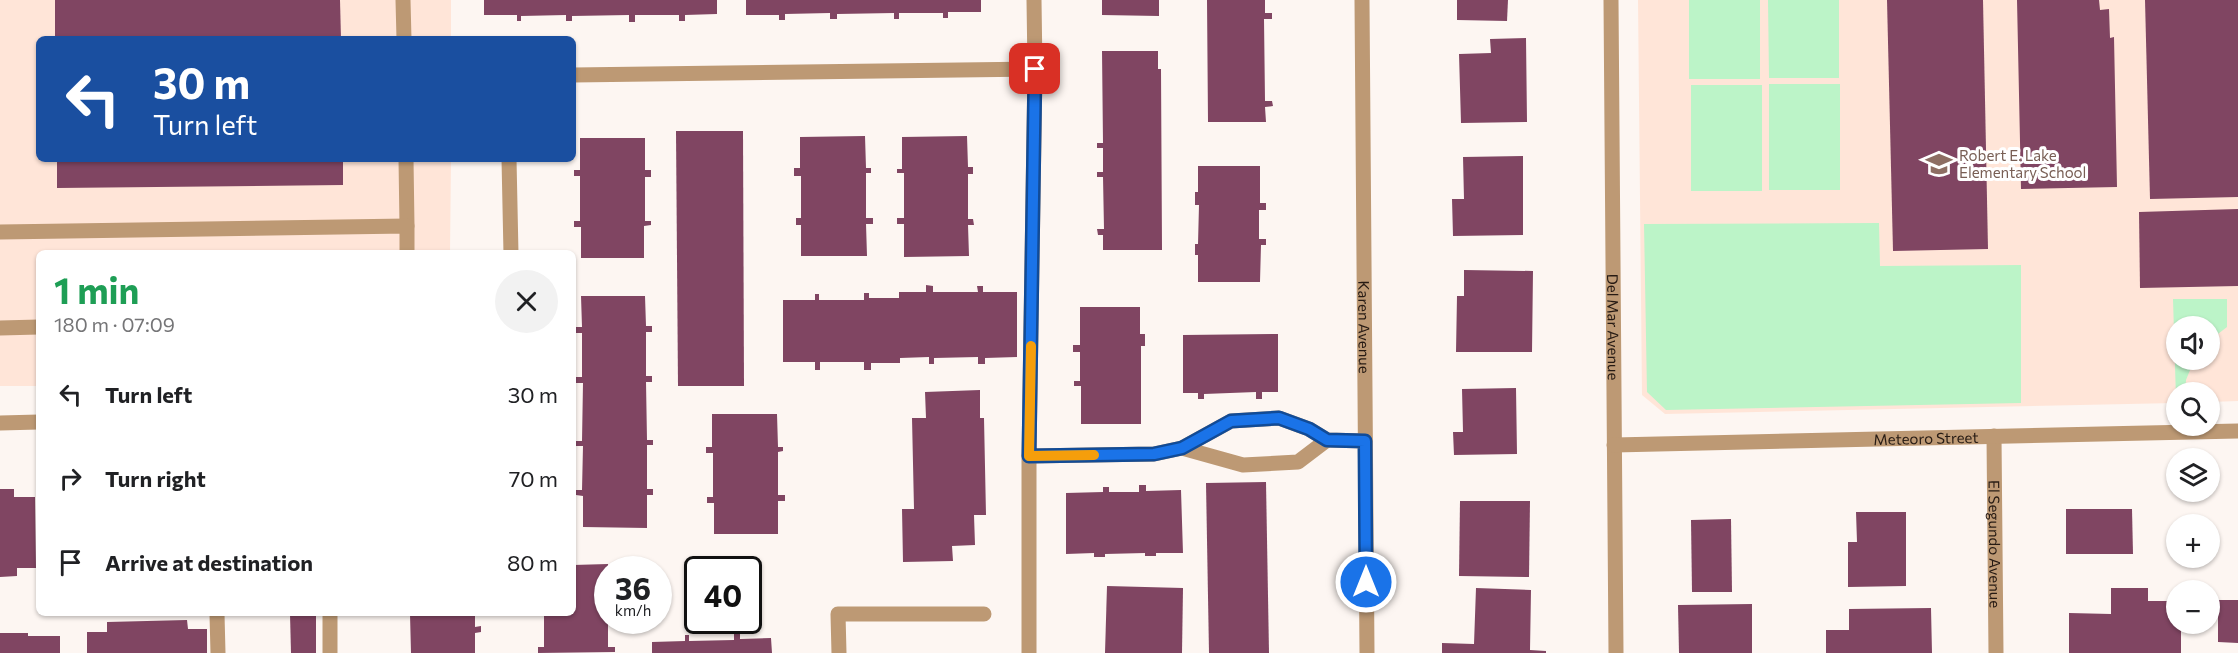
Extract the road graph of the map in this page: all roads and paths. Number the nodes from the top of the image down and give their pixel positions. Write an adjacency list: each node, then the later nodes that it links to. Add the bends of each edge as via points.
1 (403, 0): 5 (street)
2 (1034, 0): 6 (street)
3 (1362, 0): 21 (street, Karen Avenue)
4 (1611, 0): 22 (street, Del Mar Avenue)
5 (404, 36)
6 (1035, 69): 7 (street); 24 (street)
7 (576, 75)
8 (406, 162): 10 (street)
9 (509, 162): 13 (street)
10 (407, 226): 11 (street); 12 (street)
11 (0, 232)
12 (407, 250)
13 (511, 250)
14 (36, 327): 15 (street)
15 (0, 328)
16 (36, 422): 17 (street)
17 (0, 423)
18 (2238, 431): 19 (street, Meteoro Street)
19 (1995, 436): 22 (street, Meteoro Street); 34 (street, El Segundo Avenue)
20 (1327, 440): 21 (street); 23 (street, via 1298,462 1254,465); 23 (street, via 1279,418 1231,421)
21 (1365, 441): 32 (street, Karen Avenue)
22 (1614, 445): 33 (street, Del Mar Avenue)
23 (1182, 448): 24 (street, via 1154,454)
24 (1029, 456): 31 (street)
25 (984, 614): 30 (street, via 838,614)
26 (217, 616): 28 (street)
27 (330, 616): 29 (street)
28 (218, 653)
29 (330, 653)
30 (839, 653)
31 (1029, 653)
32 (1367, 653)
33 (1616, 653)
34 (1996, 653)

